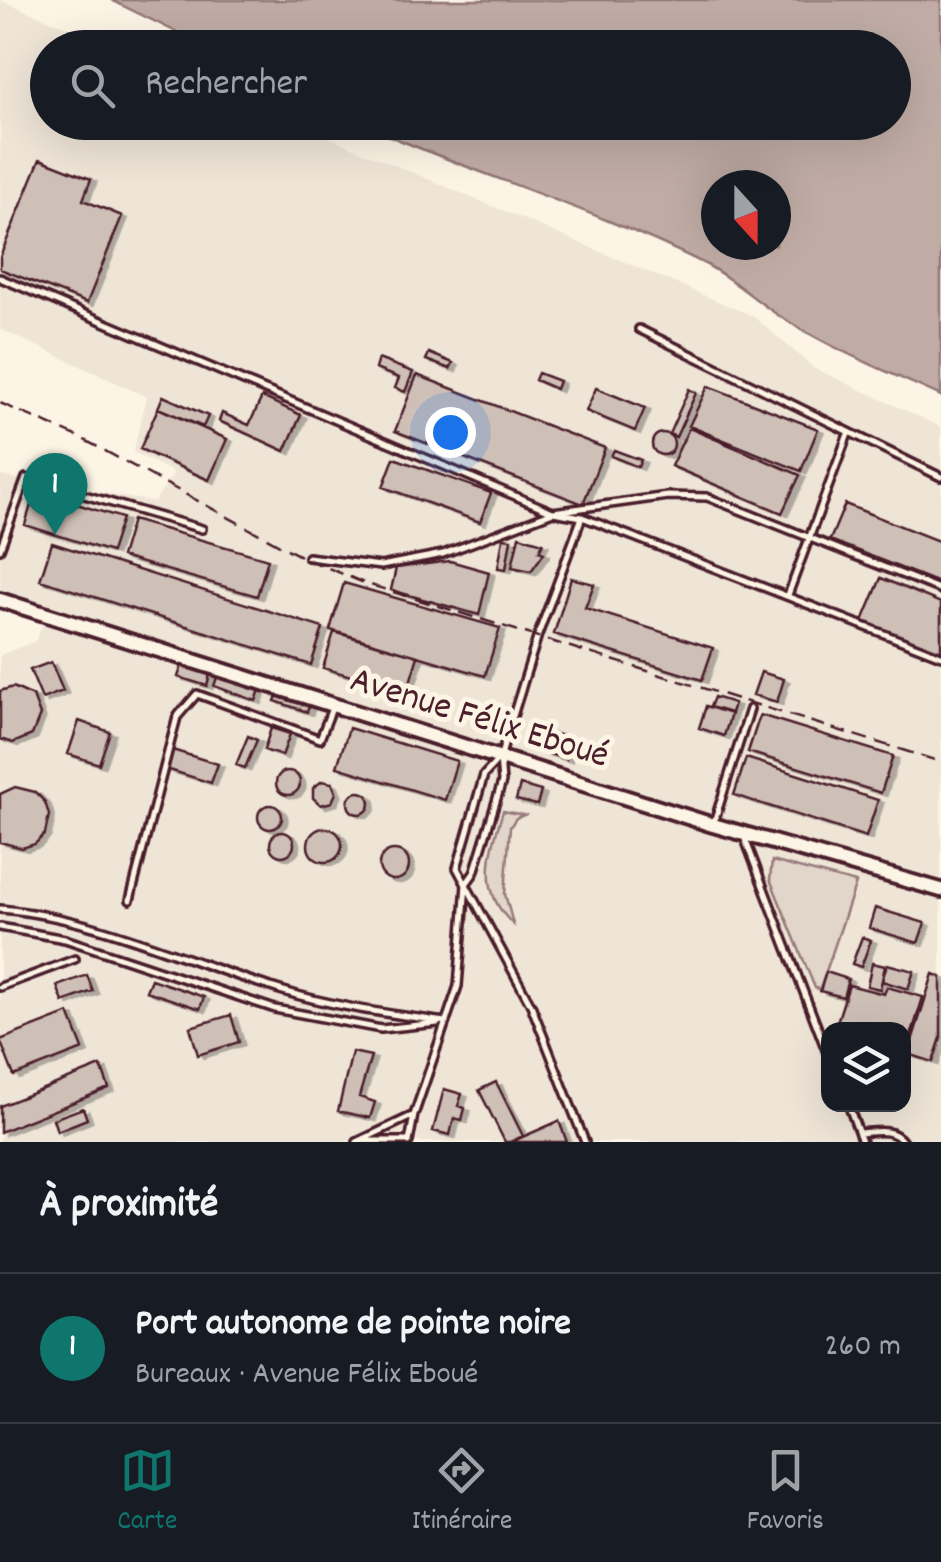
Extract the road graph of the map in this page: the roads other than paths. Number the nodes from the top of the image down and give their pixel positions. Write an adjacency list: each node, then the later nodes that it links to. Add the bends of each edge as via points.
1 (0, 278): 5 (lane)
2 (638, 329): 3 (lane)
3 (848, 433): 4 (lane); 8 (lane)
4 (941, 477)
5 (553, 512): 6 (lane); 8 (lane, via 706,497); 10 (lane, via 443,554 381,566)
6 (582, 517): 12 (lane); 17 (lane)
7 (202, 530): 9 (lane, via 26,478)
8 (808, 535): 11 (lane); 12 (lane)
9 (0, 549)
10 (308, 557)
11 (941, 590)
12 (788, 595): 14 (lane)
13 (0, 600): 15 (street, Avenue Félix Eboué)
14 (941, 656)
15 (332, 705): 17 (street, Avenue Félix Eboué); 22 (lane, via 320,740 197,694 177,718)
16 (750, 709): 18 (lane)
17 (500, 758): 18 (street, Avenue Félix Eboué); 20 (lane, via 502,782); 20 (lane, via 484,775 457,868)
18 (713, 824): 19 (street, Avenue Félix Eboué)
19 (742, 832): 21 (street, Avenue Félix Eboué); 28 (lane)
20 (466, 884): 27 (lane, via 458,986); 34 (lane, via 531,1005)
21 (941, 890)
22 (130, 900)
23 (0, 908): 27 (lane, via 72,921 346,1008)
24 (0, 927): 27 (lane, via 64,939 275,1009 381,1029)
25 (75, 958): 26 (lane)
26 (0, 988)
27 (446, 1022): 30 (lane)
28 (821, 1037)
29 (851, 1112): 31 (lane)
30 (414, 1115): 32 (lane); 33 (lane)
31 (859, 1133): 35 (lane); 36 (lane, via 889,1132)
32 (358, 1141): 33 (lane)
33 (409, 1142)
34 (586, 1142)
35 (862, 1142)
36 (903, 1142)

